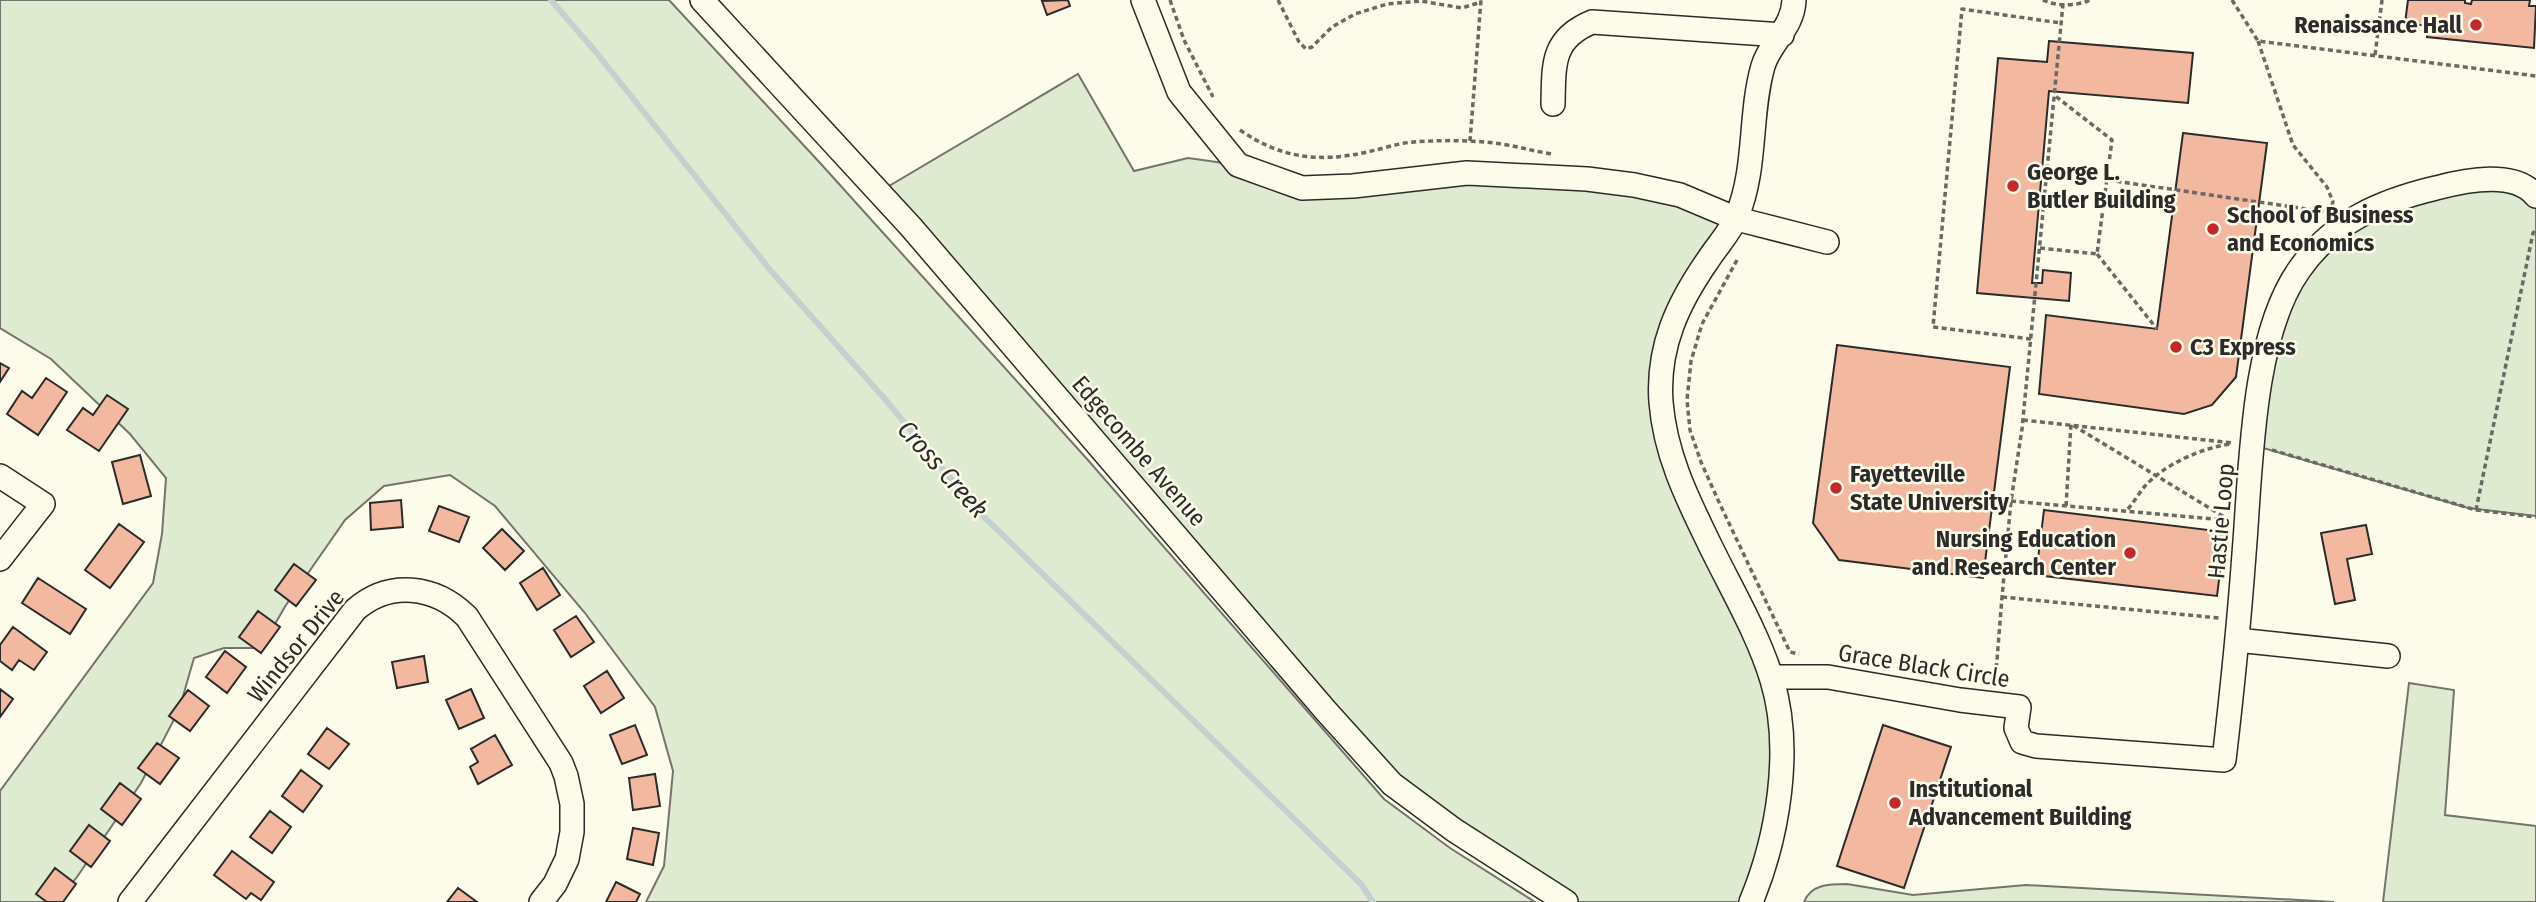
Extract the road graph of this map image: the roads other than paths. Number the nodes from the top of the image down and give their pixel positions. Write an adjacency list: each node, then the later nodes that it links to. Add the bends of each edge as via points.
1 (702, 0): 16 (street, Edgecombe Avenue, via 911,227 1392,784)
2 (1143, 0): 7 (street, via 1179,92 1238,165 1302,188 1467,173 1599,181 1680,195)
3 (1794, 0): 4 (street)
4 (1782, 35): 5 (street, via 1592,22 1577,28 1560,45); 7 (street, via 1764,61 1749,180)
5 (1553, 104)
6 (2533, 184): 11 (street, Hastie Loop, via 2500,178 2439,187 2385,202 2360,214 2316,248 2284,294 2273,319 2257,405)
7 (1737, 219): 8 (street); 13 (street, via 1686,292 1669,331 1661,398 1664,428 1682,487)
8 (1827, 242)
9 (8, 481): 10 (street, via 43,504)
10 (0, 559)
11 (2237, 640): 12 (street); 13 (street, Grace Black Circle, via 2224,760 2036,746 2022,741 2016,728 2019,707 1828,677)
12 (2388, 656)
13 (1771, 677): 17 (street, via 1779,728 1780,797 1764,871)
14 (130, 902): 15 (street, Windsor Drive, via 355,610 378,594 405,589 445,600 467,617 561,763 572,804 572,832 562,872)
15 (541, 902)
16 (1566, 902)
17 (1751, 902)

